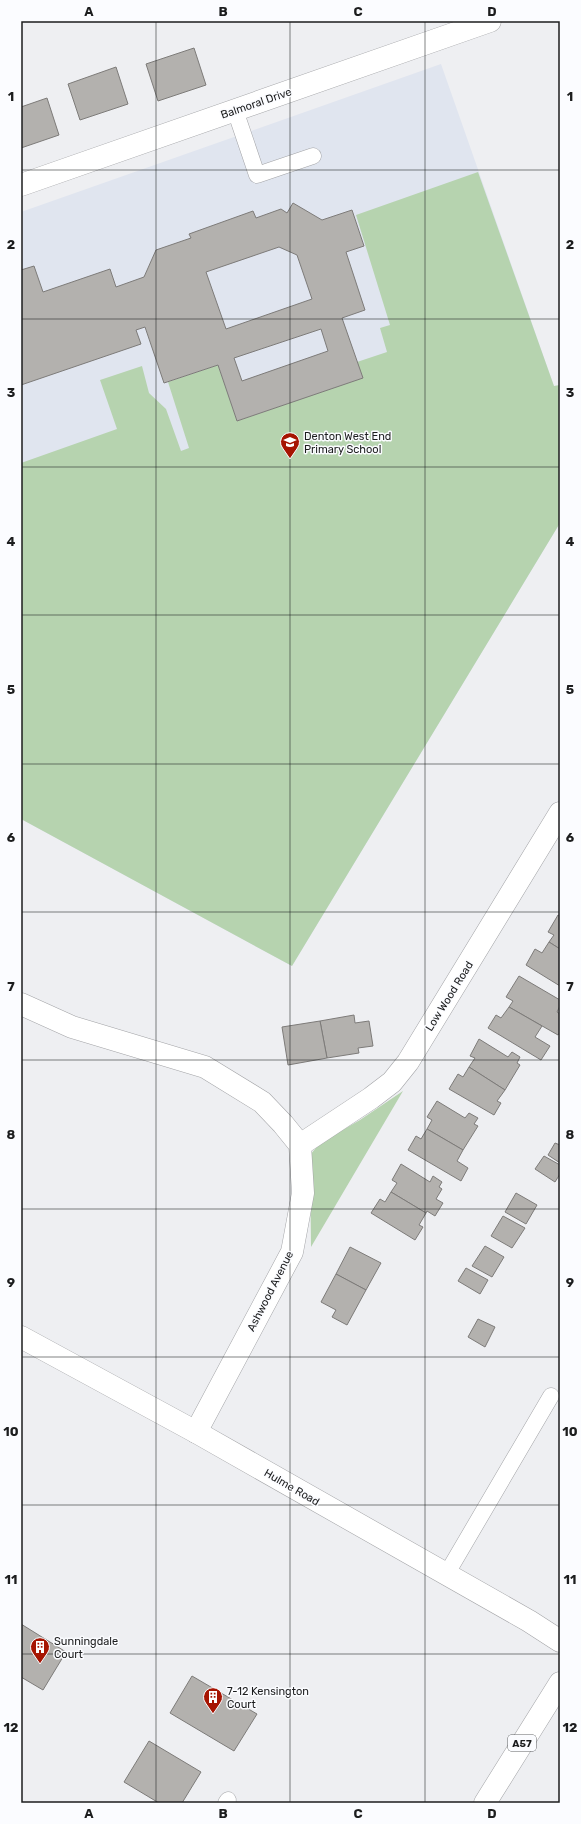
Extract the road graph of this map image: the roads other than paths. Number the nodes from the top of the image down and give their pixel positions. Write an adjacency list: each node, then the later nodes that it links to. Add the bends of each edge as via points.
1 (479, 23): 2 (main road, Balmoral Drive)
2 (235, 110): 3 (lane, via 257,175); 4 (main road, Balmoral Drive)
3 (313, 156)
4 (21, 185)
5 (560, 813): 7 (main road, Low Wood Road, via 408,1062 392,1082)
6 (21, 1004): 7 (main road, via 72,1027 205,1067 262,1102)
7 (300, 1145): 10 (main road, Ashwood Avenue, via 303,1193 292,1252)
8 (21, 1337): 10 (main road, Hulme Road)
9 (551, 1396): 11 (lane)
10 (196, 1432): 11 (main road, Hulme Road)
11 (446, 1575): 12 (main road, Hulme Road)
12 (560, 1641)
13 (560, 1683): 14 (main road, A57)
14 (485, 1803)

